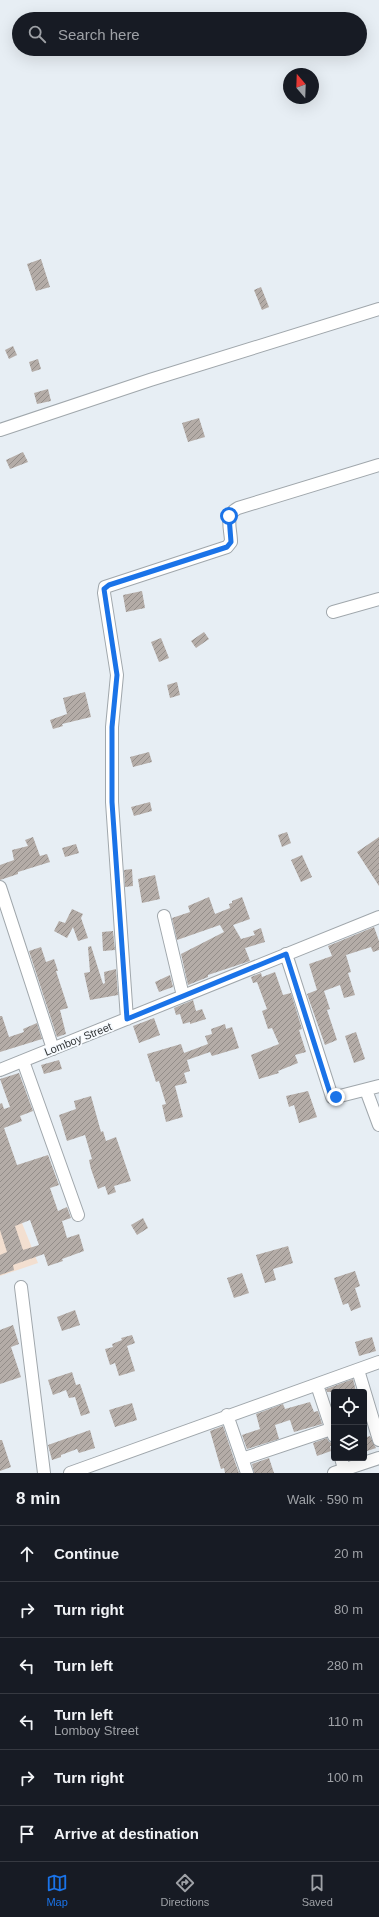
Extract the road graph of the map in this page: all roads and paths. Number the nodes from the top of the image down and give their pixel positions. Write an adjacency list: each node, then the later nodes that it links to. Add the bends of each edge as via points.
1 (379, 309): 2 (street, via 150,380)
2 (0, 430)
3 (379, 465): 11 (street, via 238,508 229,516 231,542 227,547 105,587 117,675 112,727 112,802)
4 (379, 599): 5 (street)
5 (333, 612)
6 (0, 887): 12 (street)
7 (164, 916): 10 (street)
8 (379, 917): 9 (street, Lomboy Street)
9 (286, 954): 10 (street, Lomboy Street); 16 (street, via 332,1097)
10 (183, 996): 11 (street, Lomboy Street)
11 (127, 1019): 12 (street, Lomboy Street)
12 (53, 1049): 13 (street, Lomboy Street)
13 (23, 1061): 14 (street, Lomboy Street); 18 (street)
14 (0, 1070)
15 (379, 1086): 16 (street)
16 (366, 1090): 17 (street)
17 (379, 1125)
18 (78, 1215)
19 (21, 1287): 30 (street)
20 (379, 1362): 21 (street)
21 (358, 1370): 22 (street); 26 (street)
22 (317, 1385): 23 (street); 24 (street)
23 (227, 1415): 28 (street); 31 (street)
24 (331, 1427)
25 (331, 1434): 28 (street)
26 (379, 1440)
27 (379, 1458): 29 (street)
28 (242, 1459): 32 (street)
29 (340, 1467)
30 (44, 1473)
31 (70, 1473)
32 (247, 1473)

